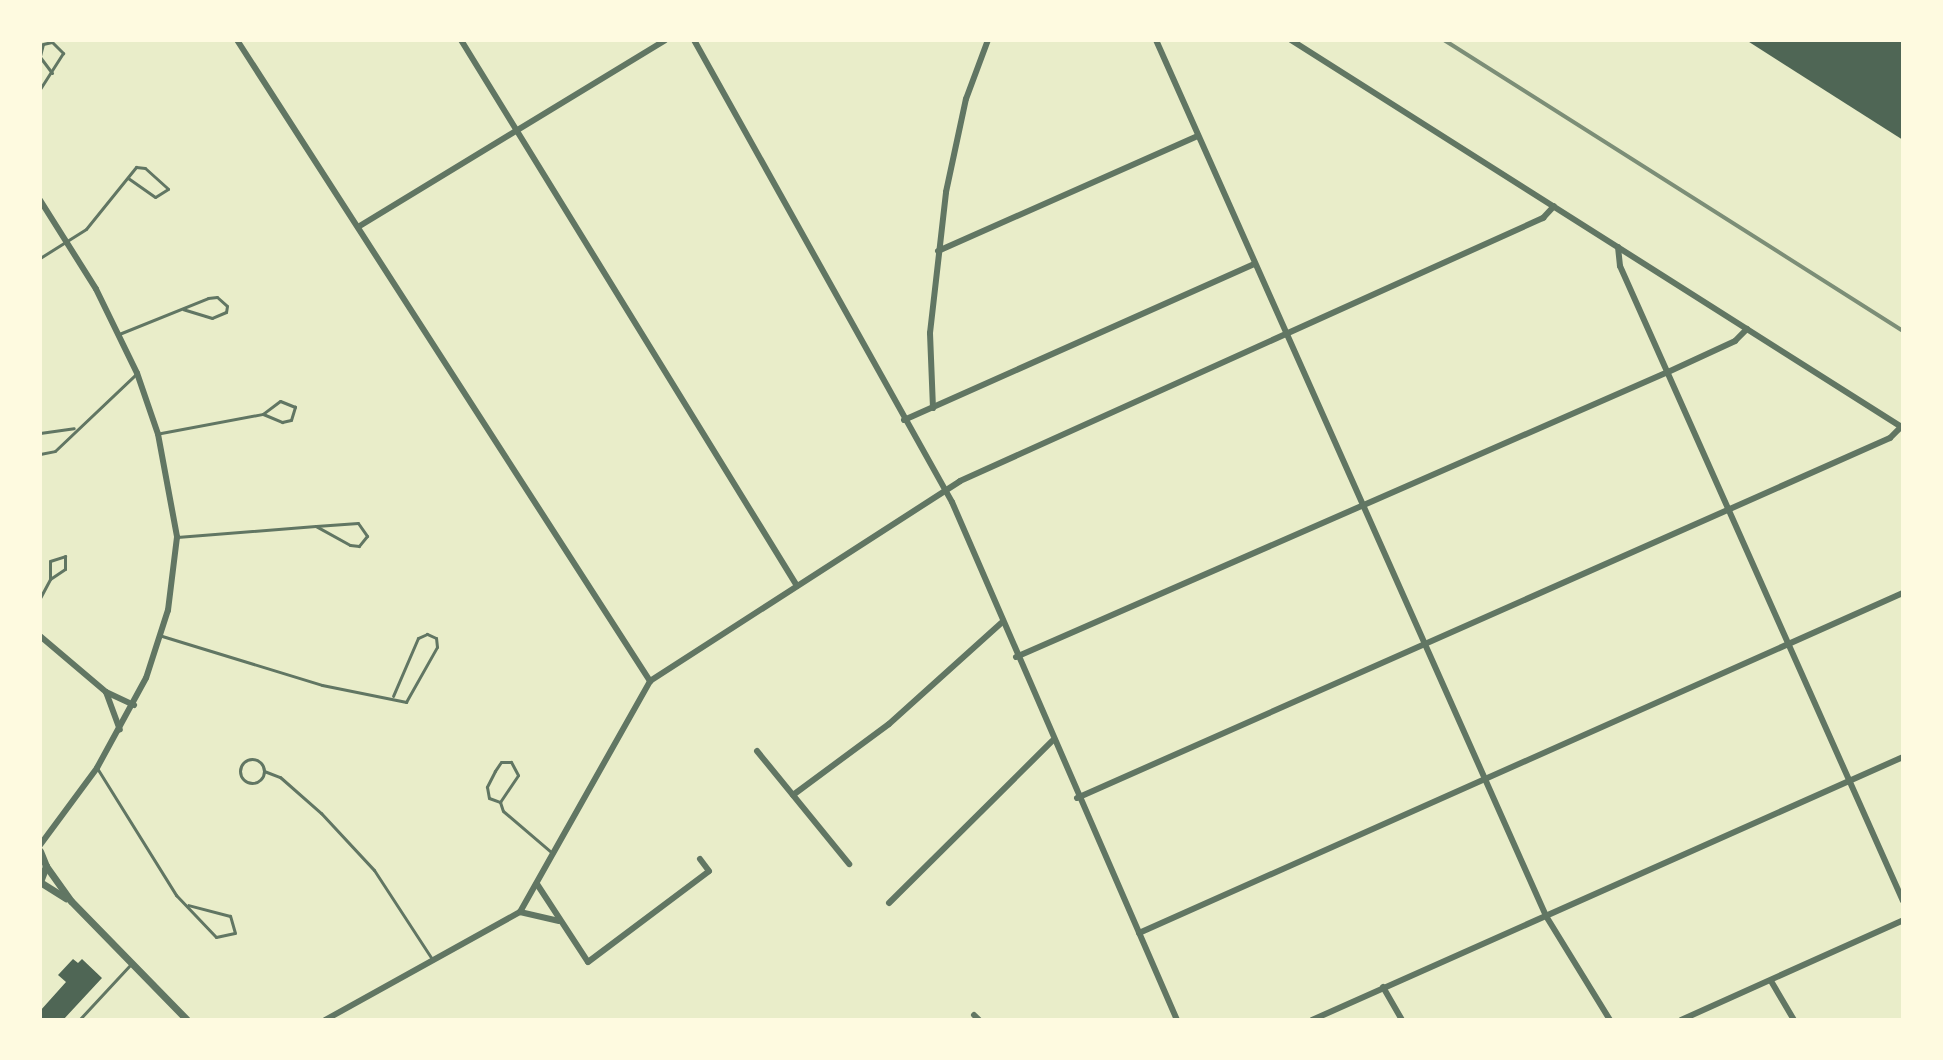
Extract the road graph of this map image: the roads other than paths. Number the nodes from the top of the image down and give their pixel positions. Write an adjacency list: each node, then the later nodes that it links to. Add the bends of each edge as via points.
1 (237, 40): 16 (street)
2 (461, 40): 11 (street)
3 (665, 40): 11 (street)
4 (694, 40): 30 (street)
5 (988, 40): 19 (street, via 966,99)
6 (1156, 40): 12 (street)
7 (1291, 40): 15 (street)
8 (40, 57): 9 (lane); 9 (lane, via 43,44 59,46 63,53)
9 (52, 73): 10 (lane)
10 (40, 89)
11 (515, 128): 16 (street); 42 (street)
12 (1198, 136): 19 (street); 21 (street)
13 (128, 178): 13 (lane, via 155,197 168,189 145,168 136,167); 17 (lane, via 86,229)
14 (40, 200): 17 (street)
15 (1554, 206): 18 (street); 24 (street, via 1543,218)
16 (358, 227): 51 (street)
17 (67, 240): 20 (lane); 25 (street)
18 (1618, 247): 23 (street); 26 (street, via 1620,266)
19 (938, 251): 28 (street, via 930,333)
20 (40, 258)
21 (1255, 264): 24 (street); 28 (street)
22 (183, 309): 22 (lane, via 212,318 226,312 227,306 217,297); 25 (lane)
23 (1747, 329): 26 (street, via 1735,341); 32 (street)
24 (1284, 333): 36 (street); 37 (street)
25 (119, 334): 27 (street)
26 (1668, 372): 37 (street); 38 (street)
27 (137, 373): 31 (lane); 34 (street)
28 (933, 408): 30 (street)
29 (263, 414): 29 (lane, via 291,420 295,407 280,401); 34 (lane)
30 (904, 420): 36 (street)
31 (74, 428): 33 (lane); 35 (lane, via 55,451)
32 (1902, 428): 38 (street)
33 (40, 433)
34 (158, 434): 40 (street)
35 (40, 454)
36 (946, 490): 42 (street); 45 (street)
37 (1364, 508): 48 (street); 50 (street)
38 (1731, 509): 48 (street); 49 (street)
39 (316, 526): 39 (lane, via 350,545 359,546 367,536 358,523); 40 (lane)
40 (177, 537): 47 (street)
41 (50, 579): 41 (lane, via 65,569 65,556 50,561); 44 (lane)
42 (797, 586): 51 (street)
43 (1903, 593): 49 (street)
44 (40, 598)
45 (1001, 623): 50 (street); 63 (street, via 889,724)
46 (40, 636): 52 (street)
47 (162, 636): 53 (lane, via 322,685); 54 (street)
48 (1424, 643): 61 (street); 64 (street)
49 (1789, 643): 61 (street); 62 (street)
50 (1016, 657): 56 (street)
51 (650, 681): 68 (street)
52 (106, 692): 54 (street); 55 (street)
53 (393, 696): 53 (lane, via 418,638 436,638 437,647 412,698 406,702)
54 (134, 705): 55 (street)
55 (120, 730): 59 (street)
56 (1052, 741): 64 (street); 76 (street)
57 (757, 751): 63 (street)
58 (1903, 757): 62 (street)
59 (97, 768): 66 (street); 77 (lane, via 158,872)
60 (264, 771): 60 (lane, via 250,760 240,773 254,783); 83 (lane, via 280,777 321,813 374,870)
61 (1484, 778): 79 (street); 82 (street)
62 (1850, 780): 75 (street); 79 (street)
63 (793, 795): 70 (street)
64 (1077, 798): 82 (street)
65 (500, 802): 65 (lane, via 518,775 517,767 507,761 498,765 487,787 489,798); 68 (lane, via 503,811)
66 (40, 845)
67 (40, 851): 71 (street)
68 (553, 854): 73 (street)
69 (700, 859): 81 (street, via 709,871 588,962)
70 (849, 864)
71 (46, 866): 72 (street); 74 (street)
72 (40, 882): 74 (street)
73 (537, 883): 78 (street); 81 (street)
74 (71, 901): 84 (street)
75 (1903, 901)
76 (889, 903)
77 (188, 905): 77 (lane, via 216,937 235,933 230,916)
78 (520, 912): 81 (street, via 540,913); 83 (street)
79 (1546, 916): 86 (street); 93 (street)
80 (1903, 920): 85 (street)
81 (562, 923)
82 (1139, 933): 90 (street)
83 (433, 961): 89 (street)
84 (133, 963): 87 (lane); 88 (street)
85 (1771, 981): 94 (street); 95 (street)
86 (1383, 987): 91 (street); 92 (street)
87 (79, 1020)
88 (187, 1020)
89 (325, 1020)
90 (1177, 1020)
91 (1312, 1020)
92 (1402, 1020)
93 (1610, 1020)
94 (1681, 1020)
95 (1794, 1020)

